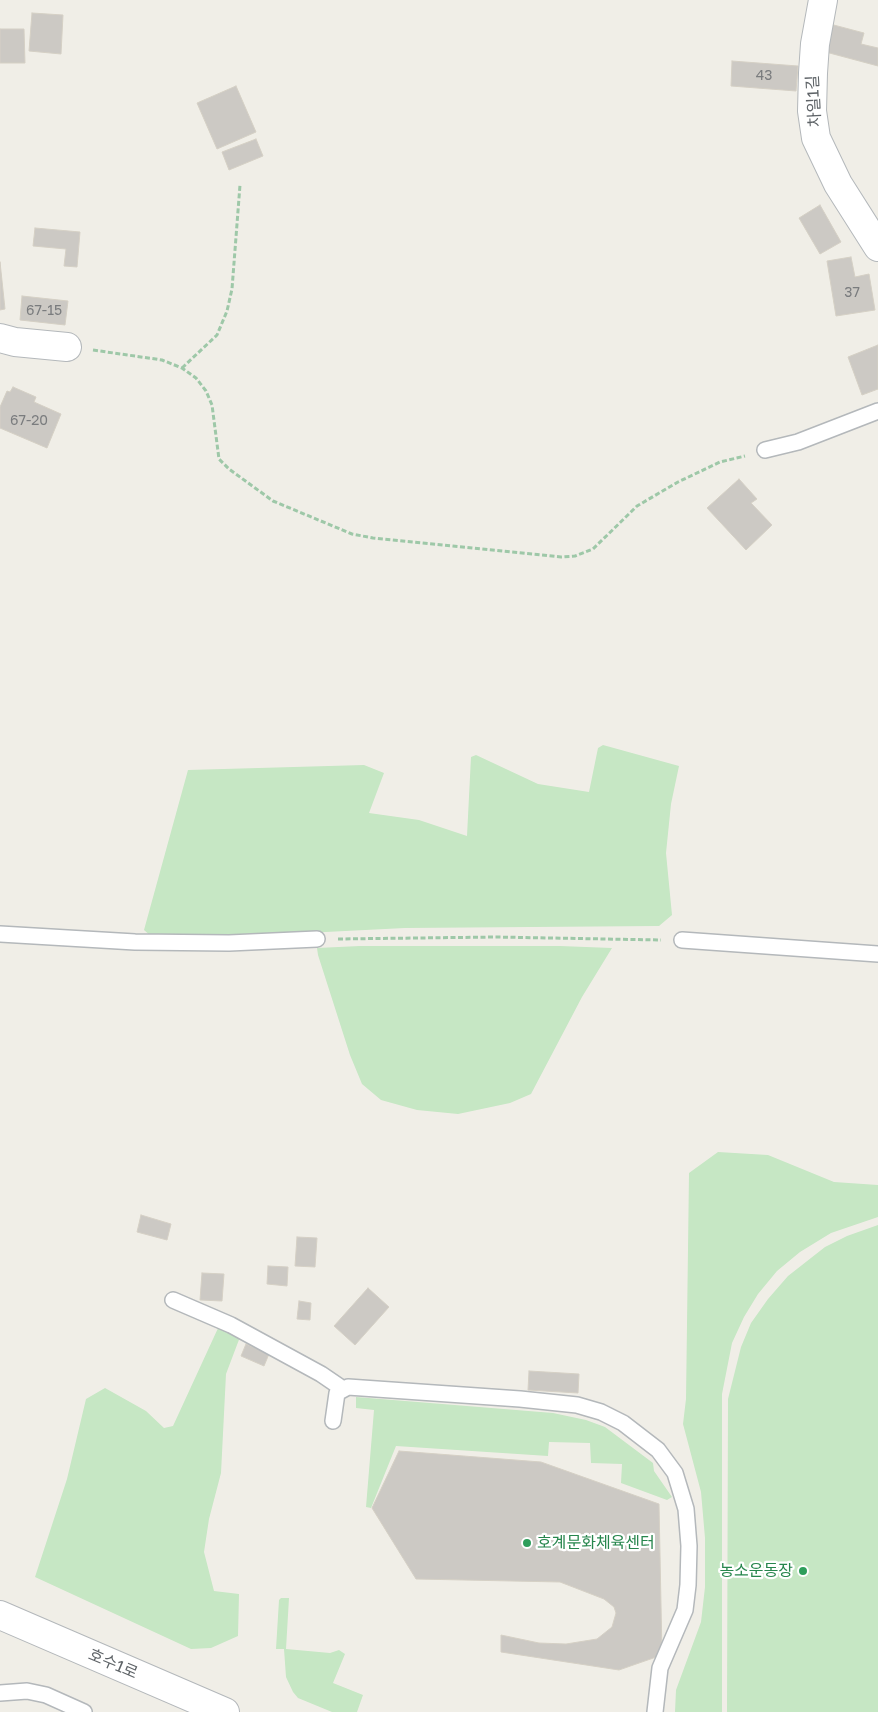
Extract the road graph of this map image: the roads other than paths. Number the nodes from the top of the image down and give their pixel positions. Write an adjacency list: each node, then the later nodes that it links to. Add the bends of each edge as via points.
1 (822, 0): 2 (street, 차일1길, via 812,73 816,138 838,184)
2 (878, 247)
3 (0, 338): 4 (street)
4 (67, 347)
5 (878, 411): 6 (lane, via 798,442)
6 (765, 450)
7 (0, 934): 8 (lane, via 135,942 229,943)
8 (316, 939)
9 (682, 940): 10 (lane)
10 (878, 954)
11 (173, 1300): 12 (lane, via 231,1325)
12 (343, 1389): 13 (lane, via 335,1398); 18 (lane, via 578,1405 623,1423 658,1450 675,1472 686,1509 689,1546 685,1610 660,1668)
13 (333, 1421)
14 (0, 1615): 17 (street, 호수1로)
15 (0, 1693): 16 (lane, via 27,1691 46,1695)
16 (84, 1712)
17 (225, 1712)
18 (655, 1712)

